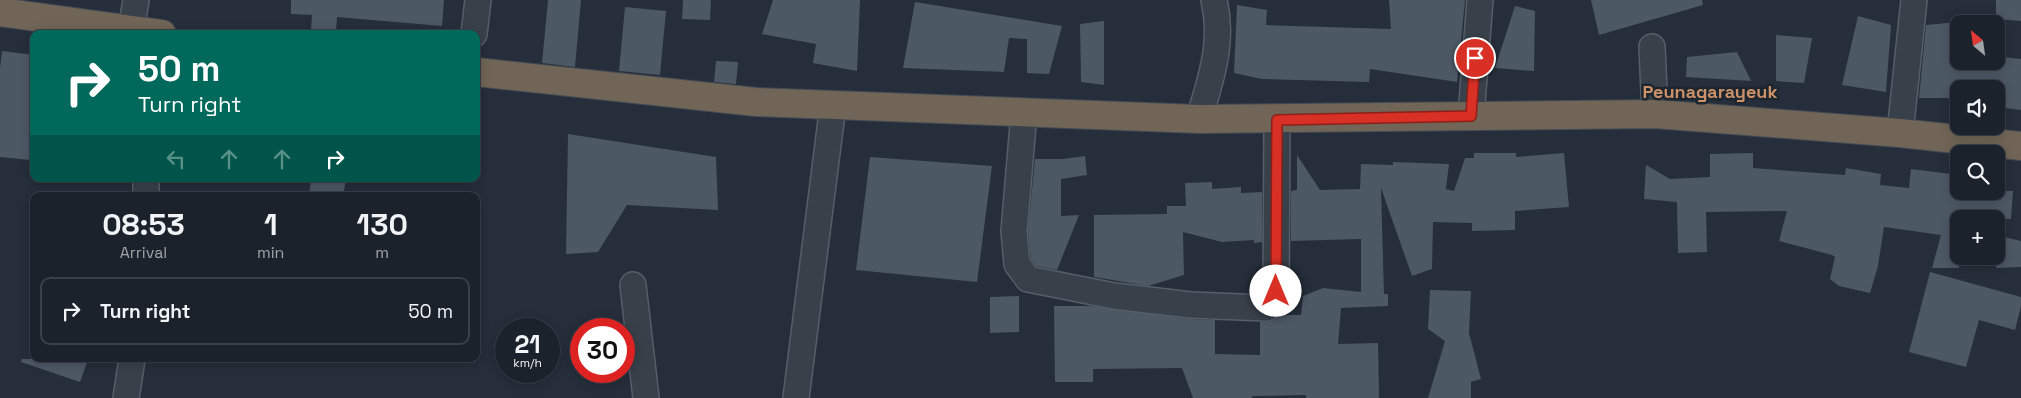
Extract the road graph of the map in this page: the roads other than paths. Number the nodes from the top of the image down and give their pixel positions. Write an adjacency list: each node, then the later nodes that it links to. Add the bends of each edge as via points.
1 (136, 0): 7 (street)
2 (478, 0): 8 (street)
3 (1214, 0): 15 (street, via 1218,37 1216,62)
4 (1480, 0): 14 (street)
5 (1914, 0): 17 (street)
6 (0, 12): 7 (highway)
7 (131, 30)
8 (474, 30)
9 (1652, 47): 13 (street)
10 (480, 72): 11 (highway, via 756,102)
11 (834, 106): 12 (highway); 23 (street)
12 (1024, 113): 15 (highway); 16 (street, via 1014,231 1017,264 1028,279 1114,296 1266,308 1276,296)
13 (1655, 114): 14 (highway); 17 (highway)
14 (1471, 116): 16 (highway)
15 (1199, 119): 16 (highway)
16 (1277, 120)
17 (1900, 133): 18 (highway)
18 (2021, 146)
19 (633, 285): 22 (street)
20 (132, 362): 21 (street)
21 (126, 398)
22 (646, 398)
23 (796, 398)

